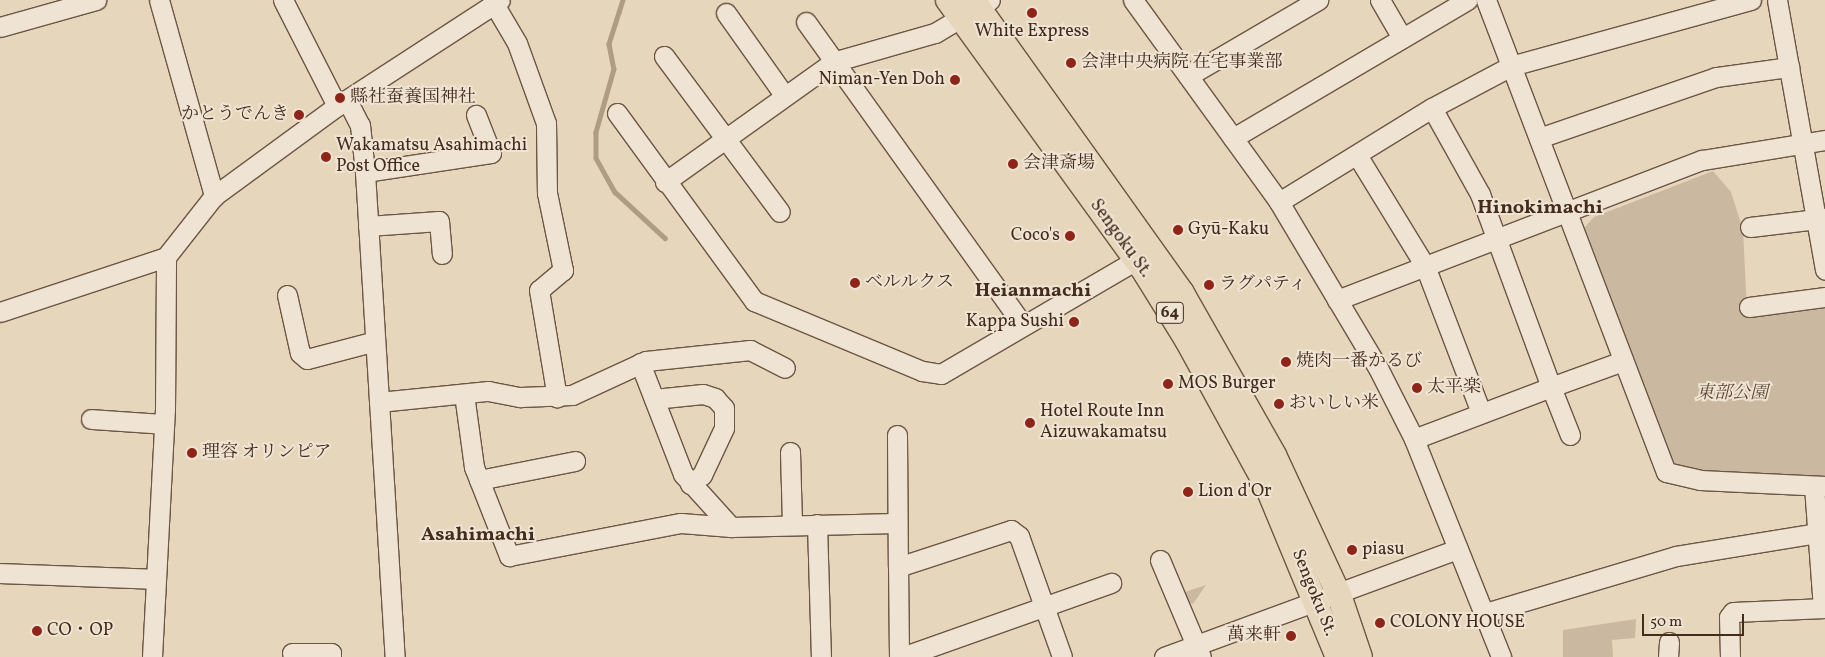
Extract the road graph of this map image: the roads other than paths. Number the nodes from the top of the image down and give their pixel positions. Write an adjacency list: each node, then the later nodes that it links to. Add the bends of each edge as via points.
1 (96, 0): 14 (street)
2 (160, 0): 37 (street)
3 (283, 0): 25 (street)
4 (948, 0): 13 (main road, Sengoku St. / 64)
5 (1133, 0): 23 (street)
6 (1318, 0): 23 (street)
7 (1380, 0): 18 (street)
8 (1467, 0): 18 (street)
9 (1486, 0): 21 (street)
10 (1751, 0): 21 (street)
11 (1777, 0): 22 (street)
12 (497, 2): 25 (street); 62 (street, via 517,43 546,123 548,194 564,270 539,290)
13 (976, 6): 20 (street, via 935,33); 47 (main road, Sengoku St. / 64); 87 (main road, Sengoku St. / 64, via 1182,293 1274,454)
14 (43, 8): 17 (street)
15 (726, 13): 24 (street)
16 (806, 22): 20 (street)
17 (1, 23)
18 (1402, 38): 29 (street)
19 (664, 56): 31 (street)
20 (833, 62): 24 (street); 55 (street)
21 (1511, 66): 26 (street); 30 (street)
22 (1789, 68): 30 (street, via 1716,77); 33 (street)
23 (1188, 76): 29 (street)
24 (784, 95): 31 (street)
25 (342, 103): 35 (street, via 360,125); 37 (street)
26 (1432, 108): 34 (street); 44 (street, via 1480,194)
27 (617, 113): 36 (street)
28 (476, 115): 35 (street, via 491,153)
29 (1233, 138): 38 (street)
30 (1539, 138): 40 (street)
31 (724, 139): 36 (street); 39 (street)
32 (1825, 140): 33 (street)
33 (1803, 143): 40 (street, via 1702,160); 41 (street)
34 (1356, 155): 38 (street); 48 (street)
35 (365, 172): 42 (street)
36 (666, 182): 55 (street, via 754,301 871,351 941,374)
37 (214, 196): 46 (street)
38 (1279, 202): 52 (street)
39 (780, 212)
40 (1568, 213): 44 (street); 57 (street)
41 (1821, 218): 43 (street); 49 (street)
42 (368, 226): 45 (street, via 439,221); 56 (street)
43 (1750, 227)
44 (1497, 238): 48 (street); 60 (street)
45 (442, 254)
46 (166, 257): 54 (street); 67 (street)
47 (1136, 260): 55 (street); 87 (main road, Sengoku St. / 64, via 1229,411)
48 (1425, 266): 52 (street); 65 (street)
49 (1825, 270)
50 (287, 295): 56 (street, via 300,353 307,359)
51 (1825, 297): 53 (street)
52 (1337, 300): 70 (street)
53 (1749, 307)
54 (0, 312)
55 (1023, 325)
56 (372, 342): 64 (street)
57 (1623, 361): 60 (street); 75 (street, via 1666,472 1700,480)
58 (640, 363): 59 (street, via 750,350); 62 (street, via 596,388); 63 (street)
59 (785, 368)
60 (1552, 387): 65 (street); 69 (street)
61 (464, 394): 62 (street); 64 (street); 73 (street)
62 (556, 397)
63 (654, 400): 74 (street); 74 (street, via 703,394 715,398 724,408 724,428 702,475)
64 (378, 402): 95 (street)
65 (1481, 413): 70 (street)
66 (91, 419): 67 (street)
67 (164, 424): 85 (street)
68 (897, 435): 76 (street)
69 (1570, 435)
70 (1414, 439): 81 (street)
71 (790, 452): 77 (street)
72 (575, 461): 73 (street)
73 (479, 480): 79 (street, via 510,556 681,523)
74 (690, 484): 79 (street)
75 (1819, 486): 80 (street)
76 (896, 523): 78 (street); 83 (street)
77 (792, 524): 78 (street); 79 (street)
78 (817, 524): 96 (street)
79 (731, 527)
80 (1818, 533): 89 (street); 90 (street, via 1676,556)
81 (1458, 549): 87 (street); 90 (street)
82 (1160, 560): 91 (street)
83 (898, 567): 88 (street, via 1011,530 1020,536); 97 (street)
84 (0, 573): 85 (street)
85 (156, 579): 93 (street)
86 (1111, 583): 88 (street)
87 (1329, 599): 91 (street); 100 (main road, Sengoku St. / 64); 101 (main road, Sengoku St. / 64)
88 (1045, 608): 97 (street); 98 (street)
89 (1824, 608): 103 (street, via 1733,612 1729,617)
90 (1485, 614): 102 (street)
91 (1199, 652): 99 (street)
92 (292, 653): 94 (street, via 331,653)
93 (152, 657)
94 (331, 657)
95 (396, 657)
96 (821, 657)
97 (901, 657)
98 (1062, 657)
99 (1164, 657)
100 (1338, 657)
101 (1360, 657)
102 (1501, 657)
103 (1730, 657)

